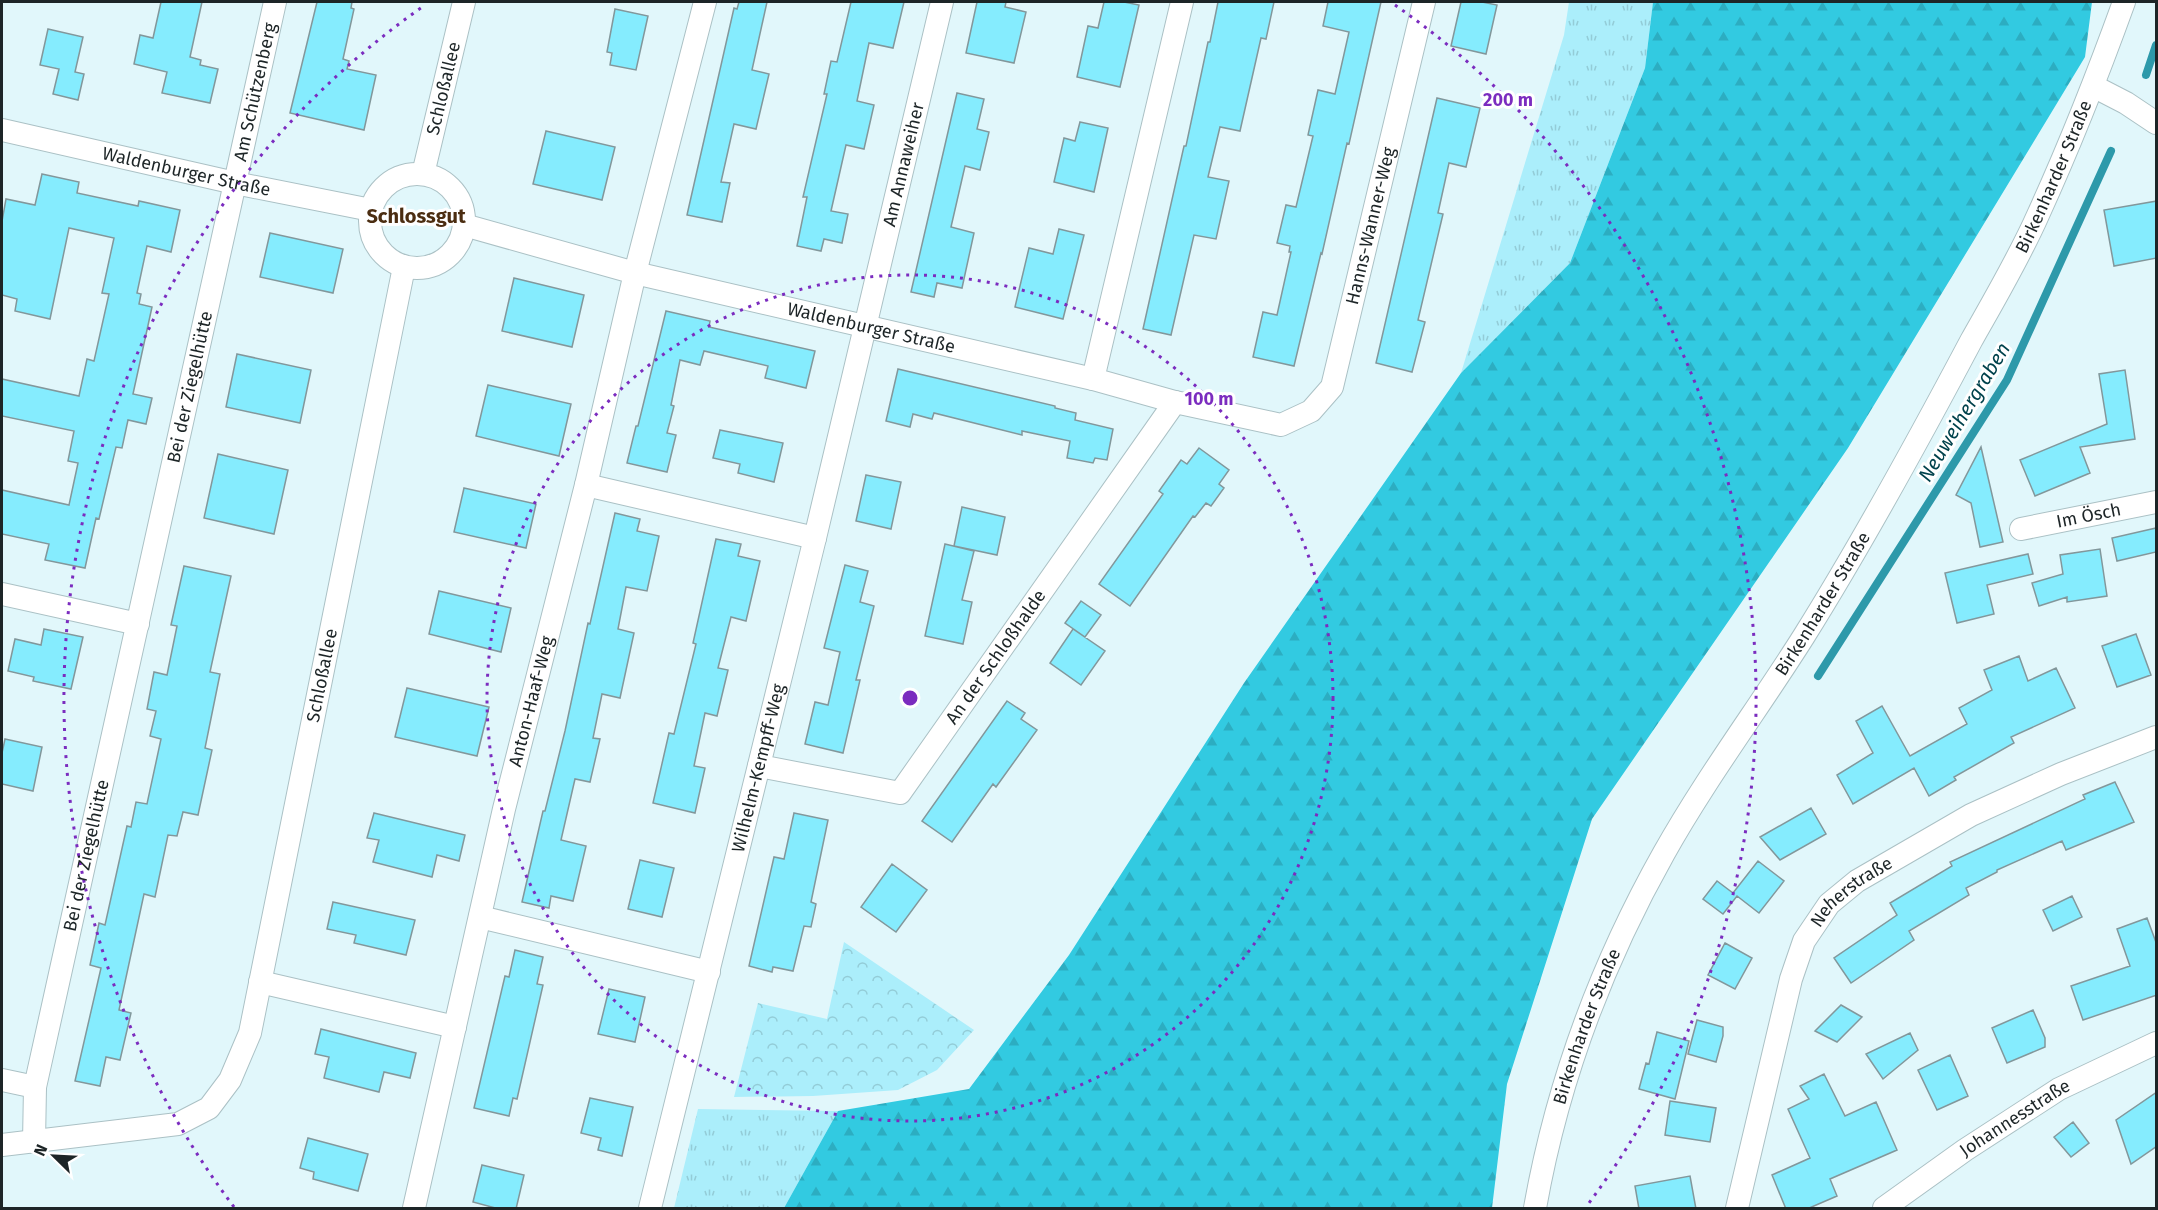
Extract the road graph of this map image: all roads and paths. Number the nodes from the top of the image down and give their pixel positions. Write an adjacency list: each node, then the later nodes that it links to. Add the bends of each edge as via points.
1 (275, 2): 12 (street, Am Schützenberg)
2 (464, 2): 11 (street, Schloßallee)
3 (705, 2): 16 (street)
4 (942, 2): 17 (street, Am Annaweiher)
5 (1182, 2): 18 (street)
6 (1424, 2): 20 (street, Hanns-Wanner-Weg, via 1332,387 1311,411)
7 (2124, 2): 8 (street, Birkenharder Straße)
8 (2093, 86): 9 (street); 40 (street, Birkenharder Straße, via 2037,219 1922,435 1804,636 1664,854 1625,930 1593,1001 1567,1074)
9 (2157, 123)
10 (2, 130): 12 (street, Waldenburger Straße)
11 (423, 174): 13 (street, via 403,177 385,186); 14 (street, via 454,191 462,207)
12 (235, 183): 13 (street, Waldenburger Straße); 26 (street, Bei der Ziegelhütte)
13 (371, 210): 15 (street, via 370,228 376,245 388,259)
14 (464, 225): 15 (street, via 458,245 444,260 425,268); 16 (street, Waldenburger Straße)
15 (404, 267): 31 (street, Schloßallee)
16 (635, 273): 17 (street, Waldenburger Straße); 21 (street, Anton-Haaf-Weg)
17 (866, 327): 18 (street, Waldenburger Straße); 24 (street, Wilhelm-Kempff-Weg)
18 (1093, 379): 19 (street, Waldenburger Straße)
19 (1175, 402): 20 (street, Waldenburger Straße); 28 (street, An der Schloßhalde, via 900,793)
20 (1281, 424)
21 (586, 485): 24 (street); 29 (street, Anton-Haaf-Weg)
22 (2157, 502): 23 (street, Im Ösch)
23 (2021, 529)
24 (815, 537): 28 (street, Wilhelm-Kempff-Weg)
25 (2, 594): 26 (street)
26 (138, 624): 35 (street, Bei der Ziegelhütte)
27 (2157, 737): 41 (street, Neherstraße, via 2061,774 1971,815 1857,881 1829,904 1804,941 1791,979)
28 (759, 766): 30 (street, Wilhelm-Kempff-Weg)
29 (480, 917): 30 (street); 32 (street, Anton-Haaf-Weg)
30 (709, 972): 39 (street, Wilhelm-Kempff-Weg)
31 (260, 982): 32 (street); 36 (street, Schloßallee, via 250,1033 230,1080 209,1108 178,1124)
32 (455, 1027): 38 (street, Anton-Haaf-Weg)
33 (2157, 1043): 42 (street, Johannesstraße, via 2059,1089)
34 (2, 1080): 35 (street)
35 (35, 1087): 36 (street, Bei der Ziegelhütte)
36 (34, 1142): 37 (street, Schloßallee)
37 (2, 1146)
38 (414, 1209)
39 (650, 1209)
40 (1535, 1209)
41 (1737, 1209)
42 (1884, 1209)

